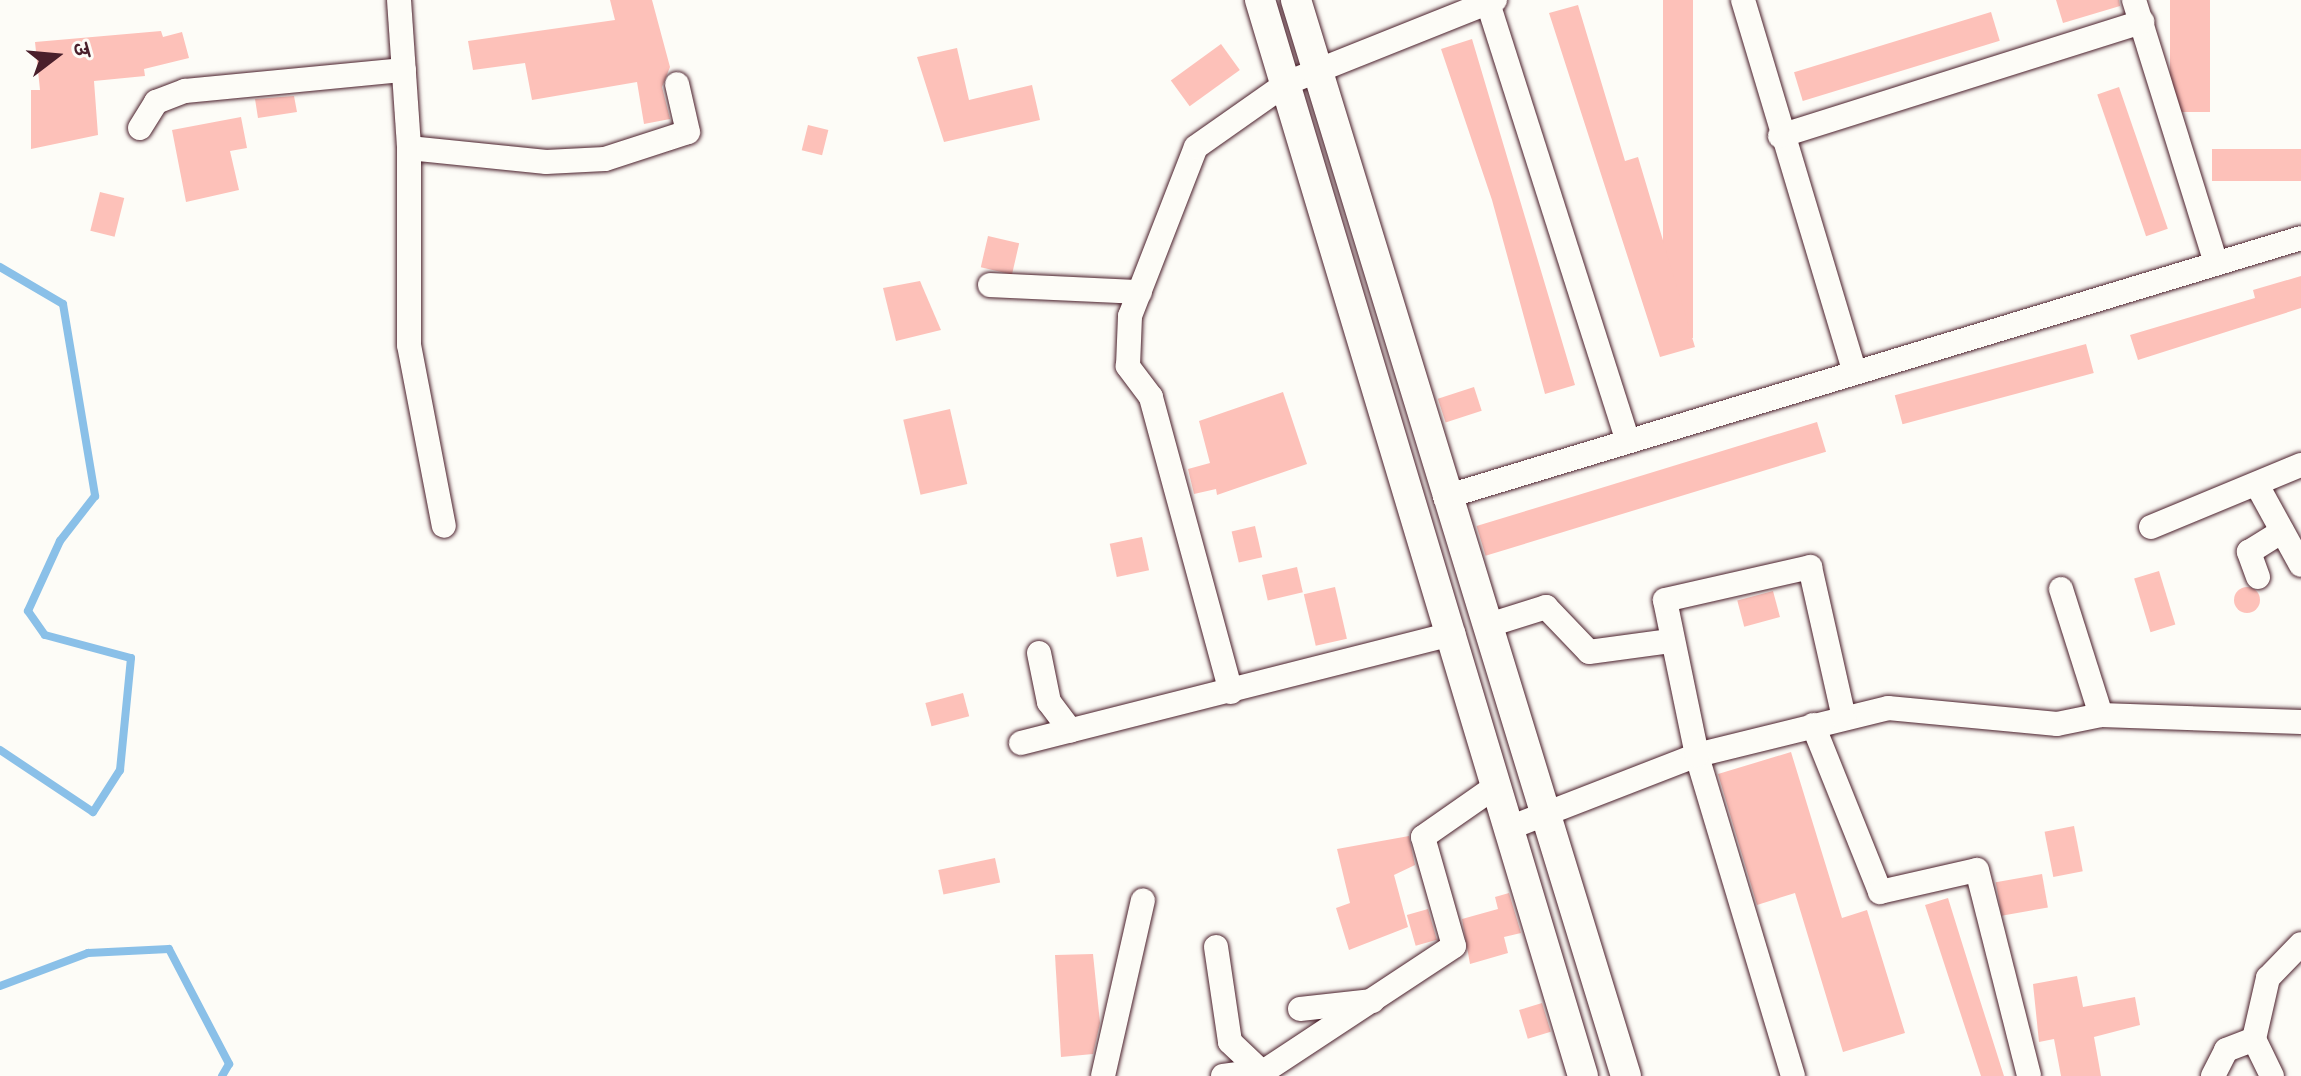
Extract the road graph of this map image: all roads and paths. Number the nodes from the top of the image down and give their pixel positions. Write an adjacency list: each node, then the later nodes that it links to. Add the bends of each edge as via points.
1 (399, 0): 7 (street)
2 (1260, 0): 9 (street)
3 (1296, 0): 8 (street)
4 (1743, 0): 12 (street)
5 (1491, 2): 8 (street); 19 (street)
6 (2138, 11): 12 (street); 15 (street)
7 (404, 70): 11 (street, via 185,91 156,102); 13 (street)
8 (1318, 70): 9 (street); 22 (street)
9 (1287, 83): 17 (street, via 1196,147); 30 (street)
10 (677, 84): 13 (street, via 688,132 605,159 546,162)
11 (140, 128)
12 (1780, 136): 18 (street)
13 (409, 148): 23 (street, via 409,345)
14 (2301, 238): 15 (street)
15 (2216, 264): 18 (street)
16 (990, 285): 17 (street)
17 (1140, 292): 33 (street, via 1128,366 1151,397)
18 (1854, 371): 19 (street)
19 (1627, 439): 22 (street)
20 (2301, 465): 21 (street)
21 (2257, 485): 24 (street); 25 (street)
22 (1445, 497): 29 (street)
23 (444, 526)
24 (2151, 527)
25 (2282, 531): 26 (street); 27 (street, via 2249,552)
26 (2301, 565)
27 (2258, 577)
28 (2061, 589): 34 (street)
29 (1489, 625): 31 (street, via 1546,607 1589,652); 42 (street)
30 (1453, 634): 33 (street); 41 (street)
31 (1670, 641): 35 (street, via 1665,600 1810,567); 40 (street)
32 (1039, 653): 38 (street, via 1049,702)
33 (1231, 692): 38 (street)
34 (2101, 715): 35 (street, via 2057,724 1888,708); 36 (street)
35 (1844, 718): 37 (street)
36 (2301, 722)
37 (1813, 725): 40 (street); 56 (street, via 1880,892 1977,870)
38 (1071, 731): 39 (street)
39 (1021, 743)
40 (1697, 755): 42 (street); 55 (street)
41 (1496, 786): 43 (street); 47 (street, via 1423,837 1454,946)
42 (1545, 814): 43 (street); 54 (street)
43 (1509, 828): 53 (street)
44 (1143, 900): 51 (street)
45 (2301, 944): 49 (street, via 2268,978)
46 (1216, 947): 50 (street, via 1230,1042)
47 (1380, 1001): 48 (street); 50 (street)
48 (1300, 1009)
49 (2254, 1039): 57 (street, via 2226,1050); 58 (street)
50 (1266, 1073): 52 (street)
51 (1103, 1076)
52 (1223, 1076)
53 (1583, 1076)
54 (1626, 1076)
55 (1793, 1076)
56 (2029, 1076)
57 (2213, 1076)
58 (2272, 1076)

